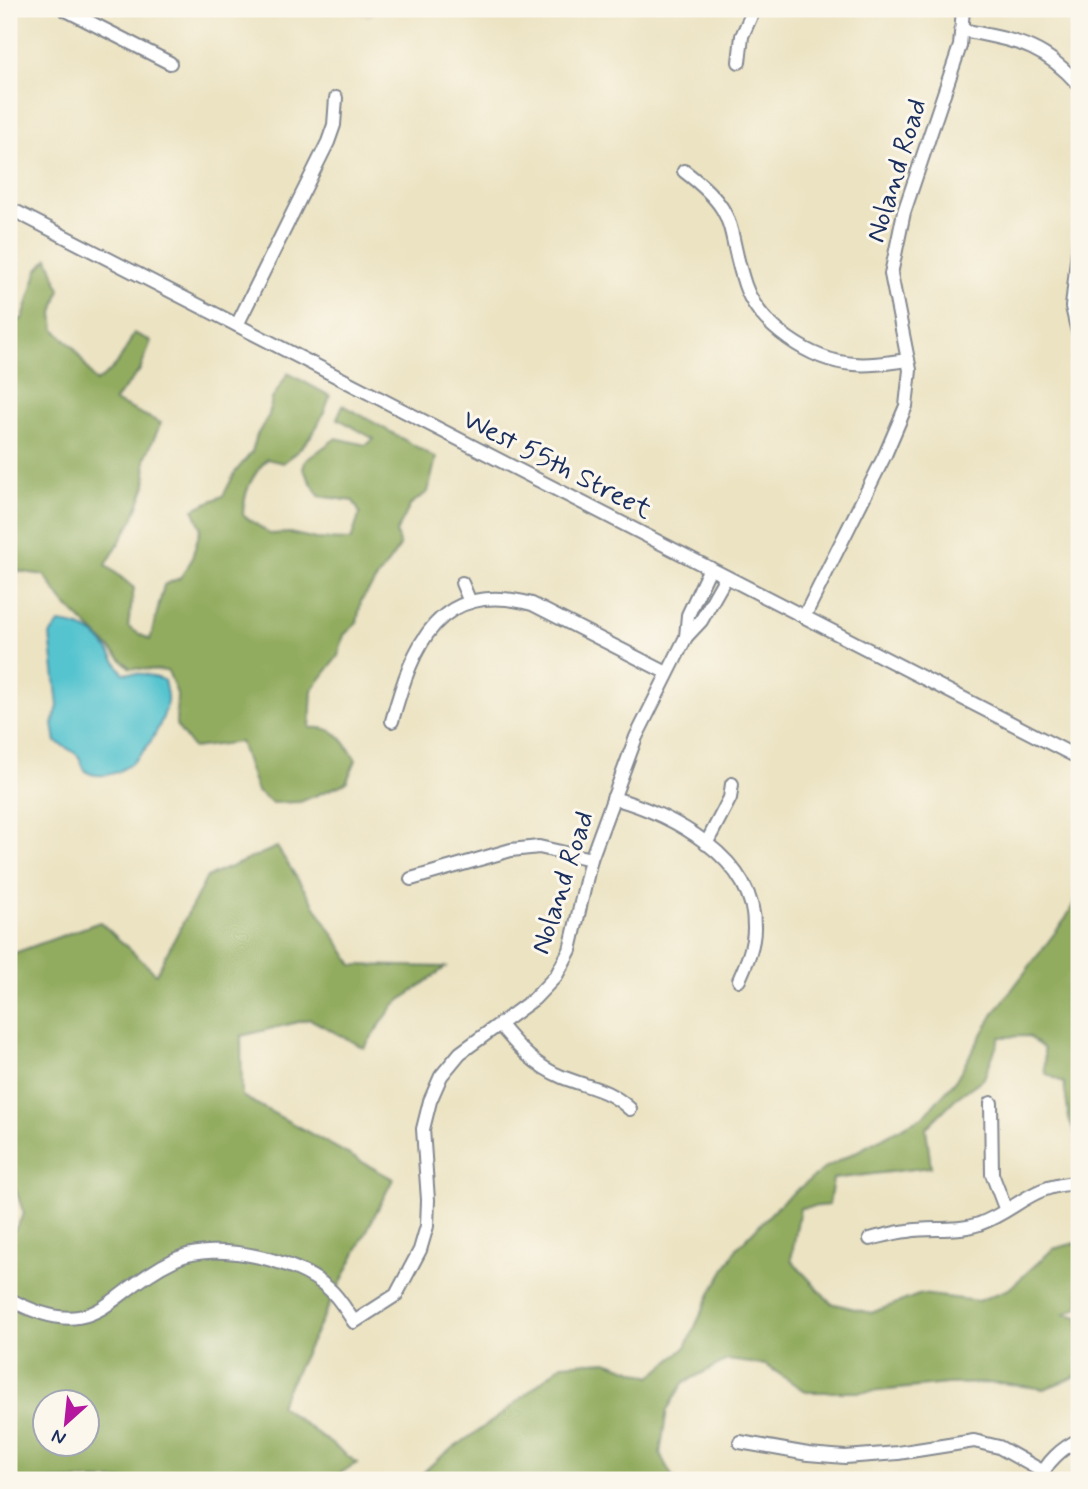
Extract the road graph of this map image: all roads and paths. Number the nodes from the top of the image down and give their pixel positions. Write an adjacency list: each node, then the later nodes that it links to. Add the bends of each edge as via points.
1 (64, 9): 6 (street)
2 (754, 9): 5 (street, via 742,36)
3 (963, 9): 4 (street, Noland Road)
4 (963, 30): 7 (street, via 1031,45); 14 (street, Noland Road, via 896,244 891,275)
5 (739, 62)
6 (170, 63)
7 (1079, 84)
8 (336, 98): 12 (street, via 328,142)
9 (684, 171): 14 (street, via 709,190 728,214 746,287 765,319 792,341 852,364)
10 (10, 213): 12 (street, West 55th Street)
11 (1079, 240): 13 (street, via 1072,307)
12 (237, 326): 15 (street, West 55th Street)
13 (1079, 337)
14 (908, 360): 19 (street, Noland Road, via 906,406)
15 (710, 569): 16 (street, West 55th Street); 20 (street, Noland Road, via 688,615)
16 (726, 577): 19 (street, West 55th Street); 20 (street, Noland Road, via 701,621)
17 (463, 583): 18 (street)
18 (470, 601): 21 (street, via 532,604); 22 (street, via 441,620 414,651)
19 (804, 617): 23 (street, West 55th Street)
20 (685, 637): 21 (street, Noland Road)
21 (667, 673): 25 (street, Noland Road)
22 (392, 721)
23 (1079, 758)
24 (732, 784): 26 (street, via 730,798)
25 (613, 799): 26 (street, via 667,818); 27 (street, Noland Road)
26 (706, 844): 29 (street, via 733,869 750,899 754,928)
27 (591, 859): 28 (street, via 539,847 511,850); 30 (street, Noland Road, via 570,950 556,976)
28 (411, 879)
29 (739, 980)
30 (500, 1025): 32 (street, via 541,1066 614,1095); 36 (street, Noland Road, via 460,1053 441,1076 423,1129 428,1200 421,1251 396,1295 354,1322 329,1288 310,1275 214,1250 175,1259 114,1303 84,1317 52,1318)
31 (991, 1102): 34 (street, via 992,1174)
32 (630, 1109)
33 (1079, 1183): 34 (street, via 1038,1190)
34 (1005, 1208): 35 (street, via 980,1223)
35 (870, 1239)
36 (9, 1300)
37 (1079, 1440): 39 (street, via 1068,1445)
38 (740, 1442): 39 (street, via 845,1457 974,1441 999,1447)
39 (1041, 1476)

